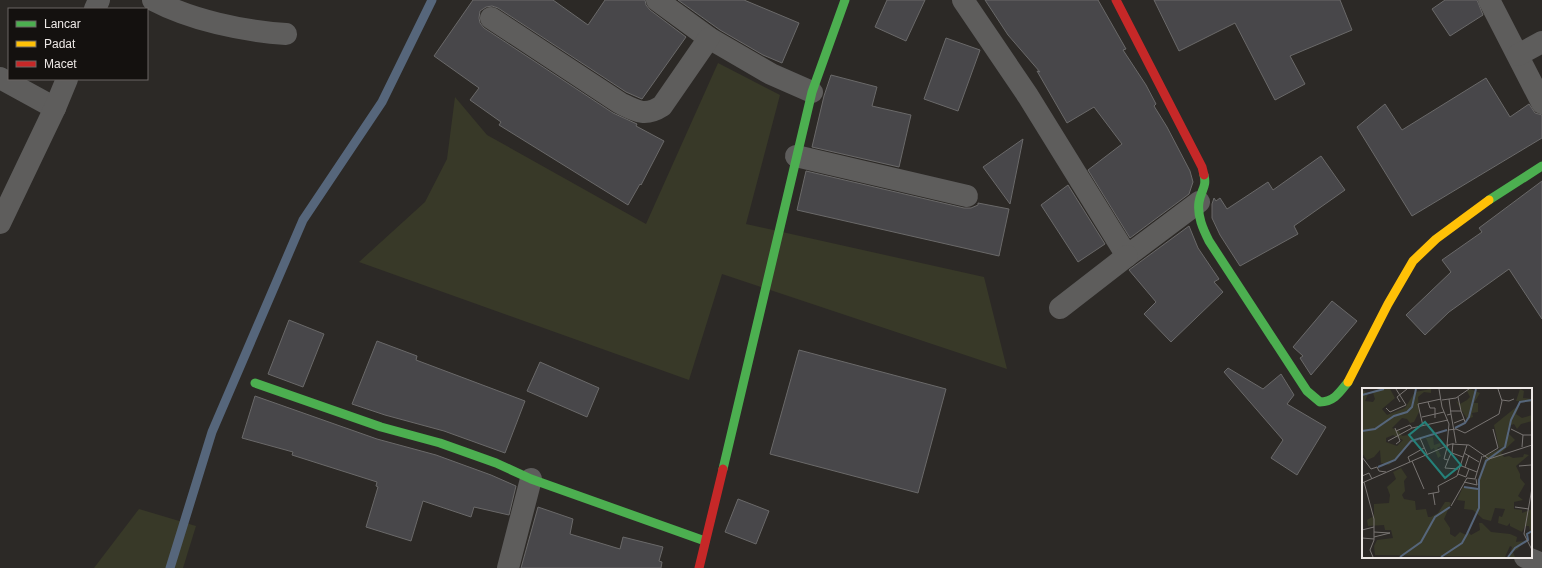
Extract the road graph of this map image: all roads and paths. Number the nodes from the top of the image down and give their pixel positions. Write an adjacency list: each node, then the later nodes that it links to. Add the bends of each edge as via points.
1 (153, 0): 8 (street, via 172,10 232,27 260,33)
2 (657, 0): 9 (street)
3 (845, 0): 14 (street)
4 (963, 0): 22 (street, via 1028,96)
5 (1116, 0): 20 (street, via 1202,168 1206,183)
6 (1489, 0): 11 (street)
7 (491, 18): 9 (street, via 620,103 640,112 653,112 662,106)
8 (286, 34)
9 (709, 38): 14 (street, via 771,74)
10 (1542, 42): 11 (street)
11 (1518, 55): 15 (street)
12 (0, 78): 16 (street)
13 (67, 80): 16 (street)
14 (812, 92): 17 (street)
15 (1542, 103)
16 (55, 108): 21 (street)
17 (796, 156): 19 (street); 26 (street)
18 (1542, 166): 20 (street, via 1482,205 1436,239 1413,261 1350,379 1338,395 1323,402 1307,391 1209,240 1200,221)
19 (967, 196)
20 (1199, 202): 22 (street)
21 (0, 223)
22 (1126, 256): 23 (street)
23 (1060, 308)
24 (255, 383): 25 (street, via 381,427 440,443 496,463)
25 (531, 479): 26 (street); 29 (street)
26 (705, 541): 30 (street)
27 (1527, 558): 28 (street)
28 (1542, 564)
29 (508, 568)
30 (699, 568)

